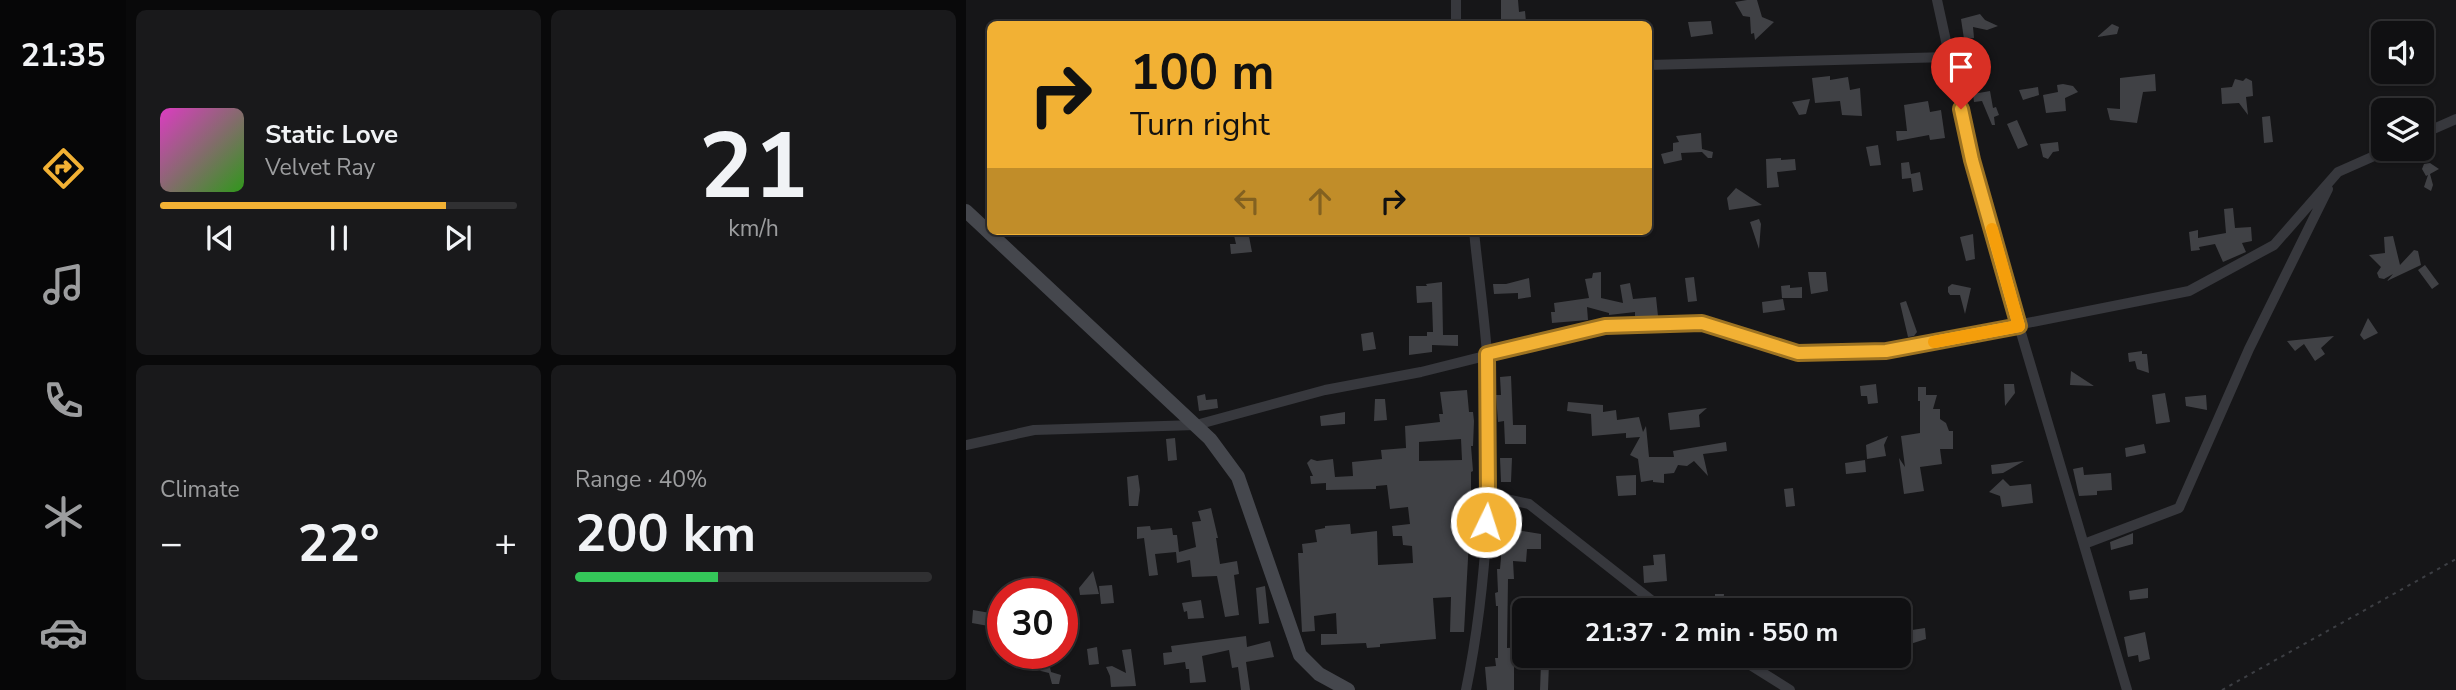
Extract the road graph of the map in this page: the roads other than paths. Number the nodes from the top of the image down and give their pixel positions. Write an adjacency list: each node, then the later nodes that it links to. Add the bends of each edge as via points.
1 (1456, 0): 3 (street)
2 (1937, 0): 4 (street)
3 (1456, 21)
4 (1949, 57): 5 (street); 14 (street, via 1972,160)
5 (1652, 65)
6 (2456, 118): 7 (street)
7 (2434, 128)
8 (2371, 158): 9 (street)
9 (2335, 176): 14 (street, via 2274,245 2189,291); 19 (street, via 2249,349 2179,508)
10 (966, 211): 11 (street)
11 (987, 231)
12 (992, 235): 16 (street)
13 (1474, 235): 15 (street)
14 (2019, 326): 15 (street, via 1886,351 1798,353 1702,323 1605,326); 19 (street)
15 (1487, 354): 16 (street); 18 (street)
16 (1196, 425): 17 (street, via 1034,430); 22 (street, via 1238,477 1300,655 1319,674)
17 (966, 444)
18 (1488, 495): 20 (street, via 1529,504); 23 (street, via 1477,634)
19 (2084, 544): 25 (street)
20 (1648, 598)
21 (1755, 668): 24 (street)
22 (1348, 690)
23 (1466, 690)
24 (1790, 690)
25 (2127, 690)

